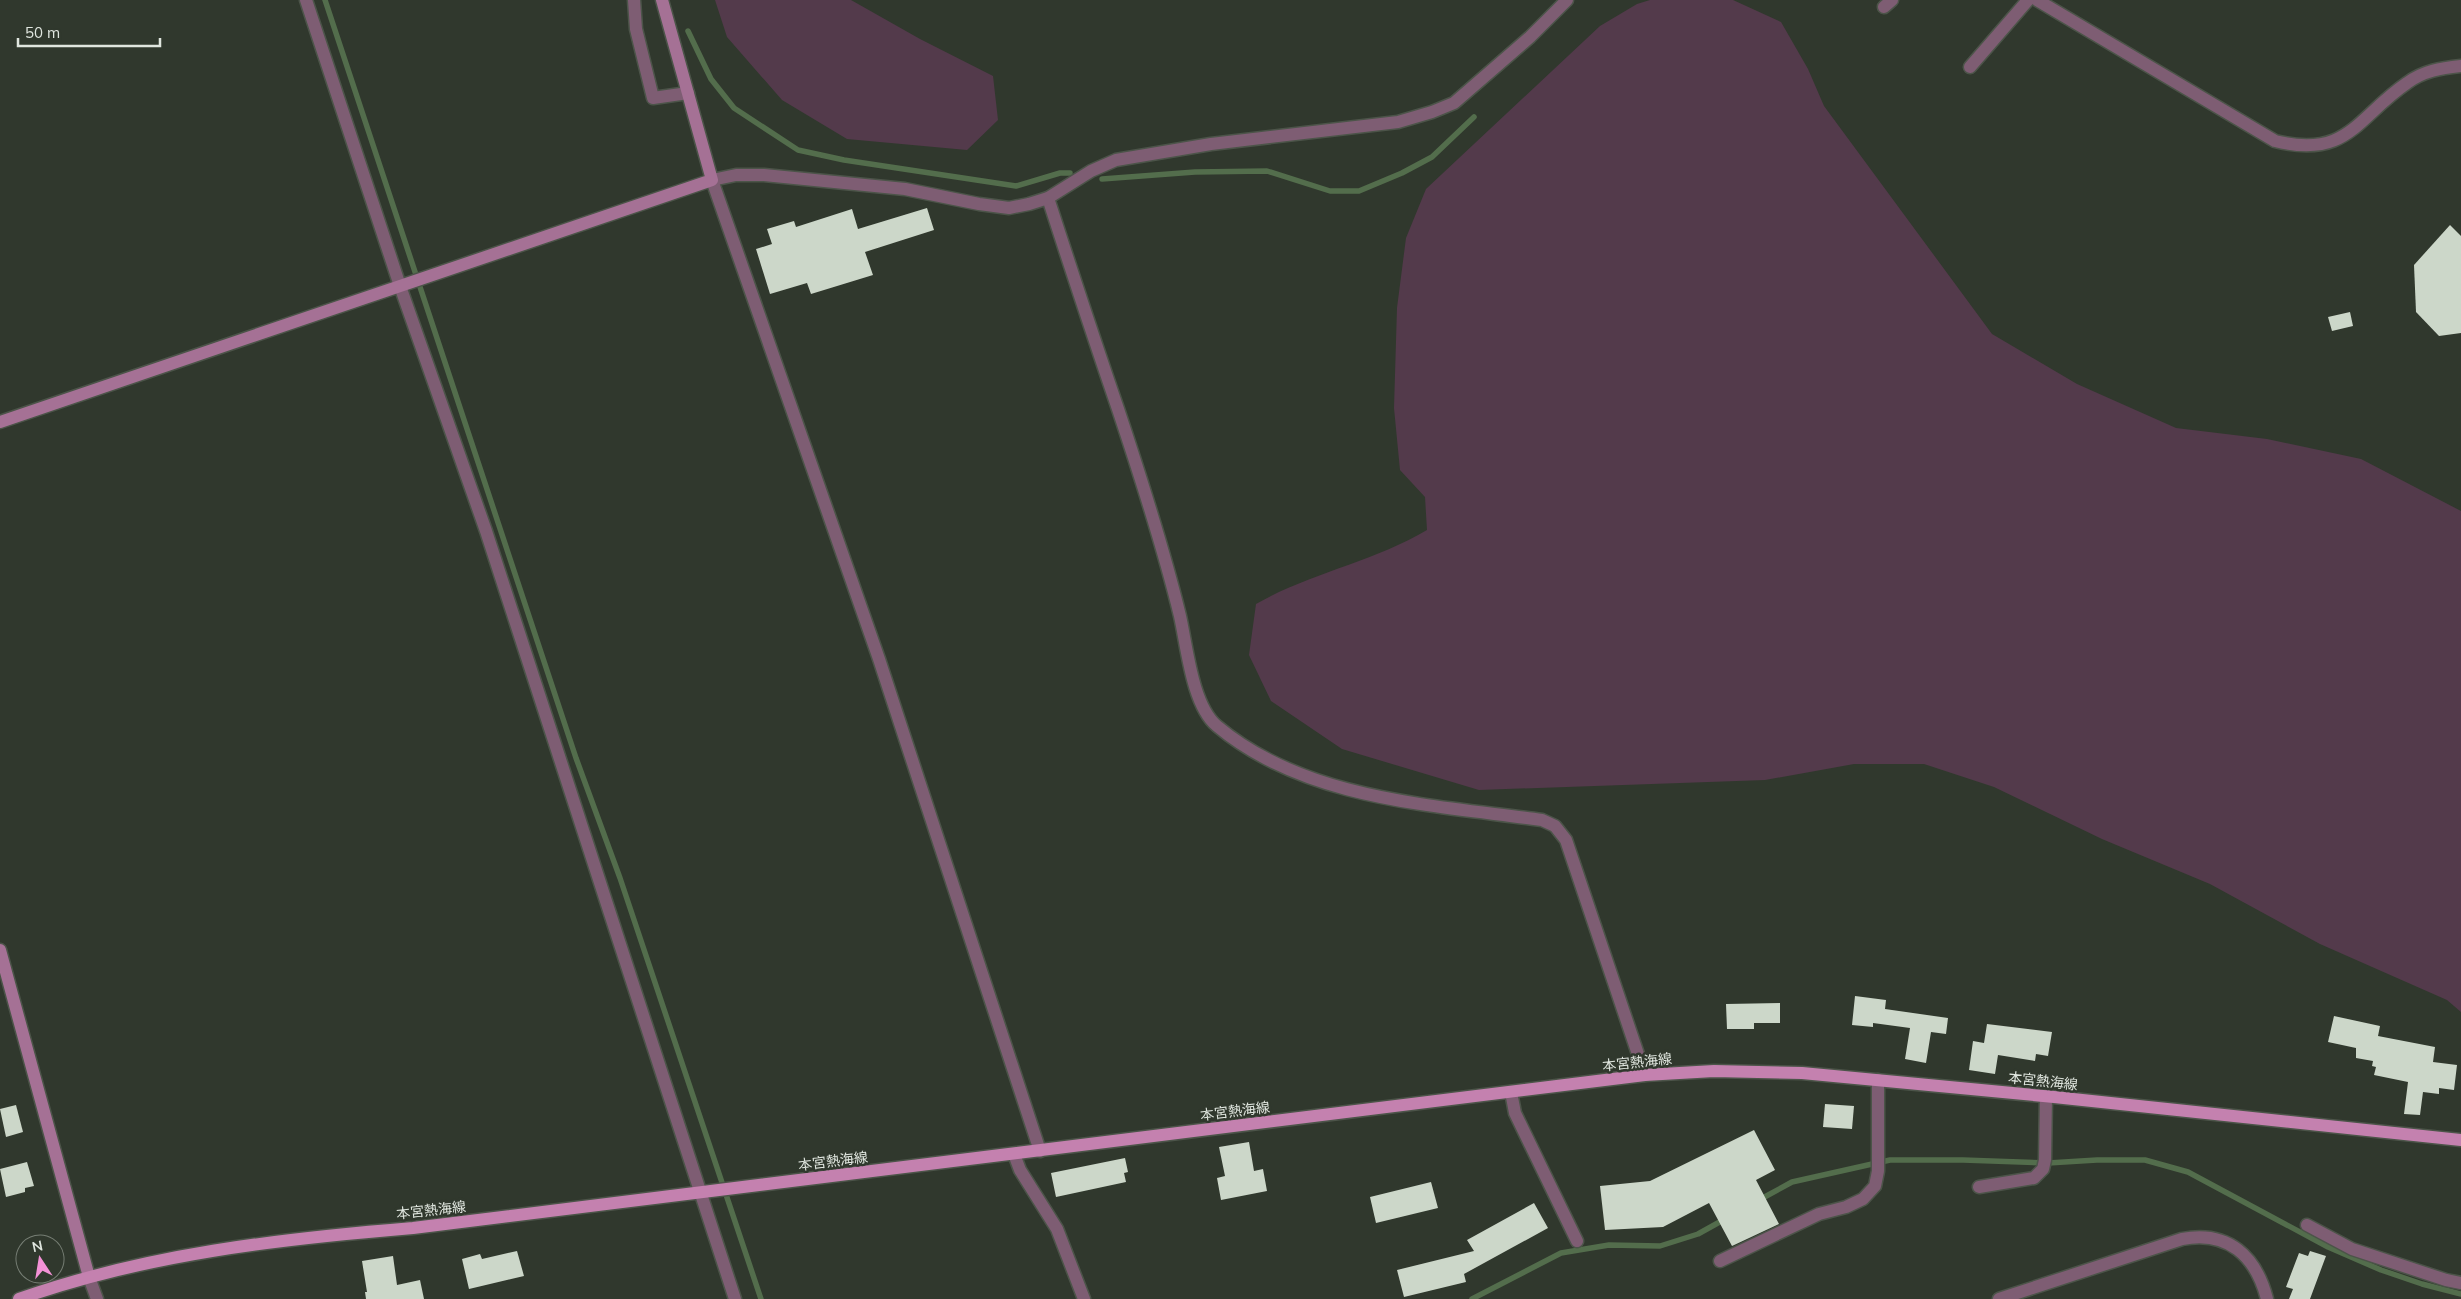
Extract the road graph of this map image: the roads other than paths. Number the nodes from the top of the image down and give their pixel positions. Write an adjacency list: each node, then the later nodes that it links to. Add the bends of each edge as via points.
1 (306, 0): 12 (street)
2 (634, 0): 9 (street, via 636,29 653,98)
3 (662, 0): 9 (street)
4 (1567, 0): 11 (street, via 1454,103 1432,112 1398,122 1211,144 1116,160 1091,171)
5 (2028, 0): 8 (street)
6 (2037, 0): 7 (street, via 2275,141 2298,147 2324,145 2341,138 2408,82 2432,70)
7 (2461, 66)
8 (1970, 67)
9 (688, 93): 10 (street)
10 (712, 180): 11 (street, via 736,174 764,175 905,189 1009,208); 12 (street); 20 (street, via 879,659)
11 (1048, 198): 15 (street, via 1166,555 1194,680 1208,713 1216,724 1252,752 1320,782 1387,797 1542,820 1555,826 1566,840)
12 (400, 286): 13 (street); 23 (street, via 486,531)
13 (0, 422)
14 (0, 950): 27 (street)
15 (1645, 1075): 16 (main road, 本宮熱海線, via 1714,1071 1802,1073); 17 (main road, 本宮熱海線)
16 (1878, 1080): 18 (main road, 本宮熱海線); 26 (street, via 1878,1171 1875,1186 1863,1199 1819,1214)
17 (1511, 1092): 20 (main road, 本宮熱海線); 25 (street, via 1515,1114)
18 (2046, 1096): 19 (main road, 本宮熱海線); 22 (street, via 2044,1164 2034,1178)
19 (2461, 1140)
20 (1040, 1151): 21 (main road, 本宮熱海線)
21 (1014, 1154): 23 (main road, 本宮熱海線); 32 (street, via 1020,1170 1058,1229)
22 (1979, 1187)
23 (700, 1193): 27 (main road, 本宮熱海線, via 219,1248); 31 (street)
24 (2307, 1225): 28 (street, via 2352,1249)
25 (1576, 1241)
26 (1720, 1261)
27 (89, 1277): 29 (main road, 本宮熱海線); 30 (street)
28 (2461, 1283)
29 (19, 1299)
30 (97, 1299)
31 (735, 1299)
32 (1084, 1299)
33 (1999, 1299): 34 (street, via 2195,1236 2228,1243 2248,1259 2263,1283)
34 (2266, 1299)

